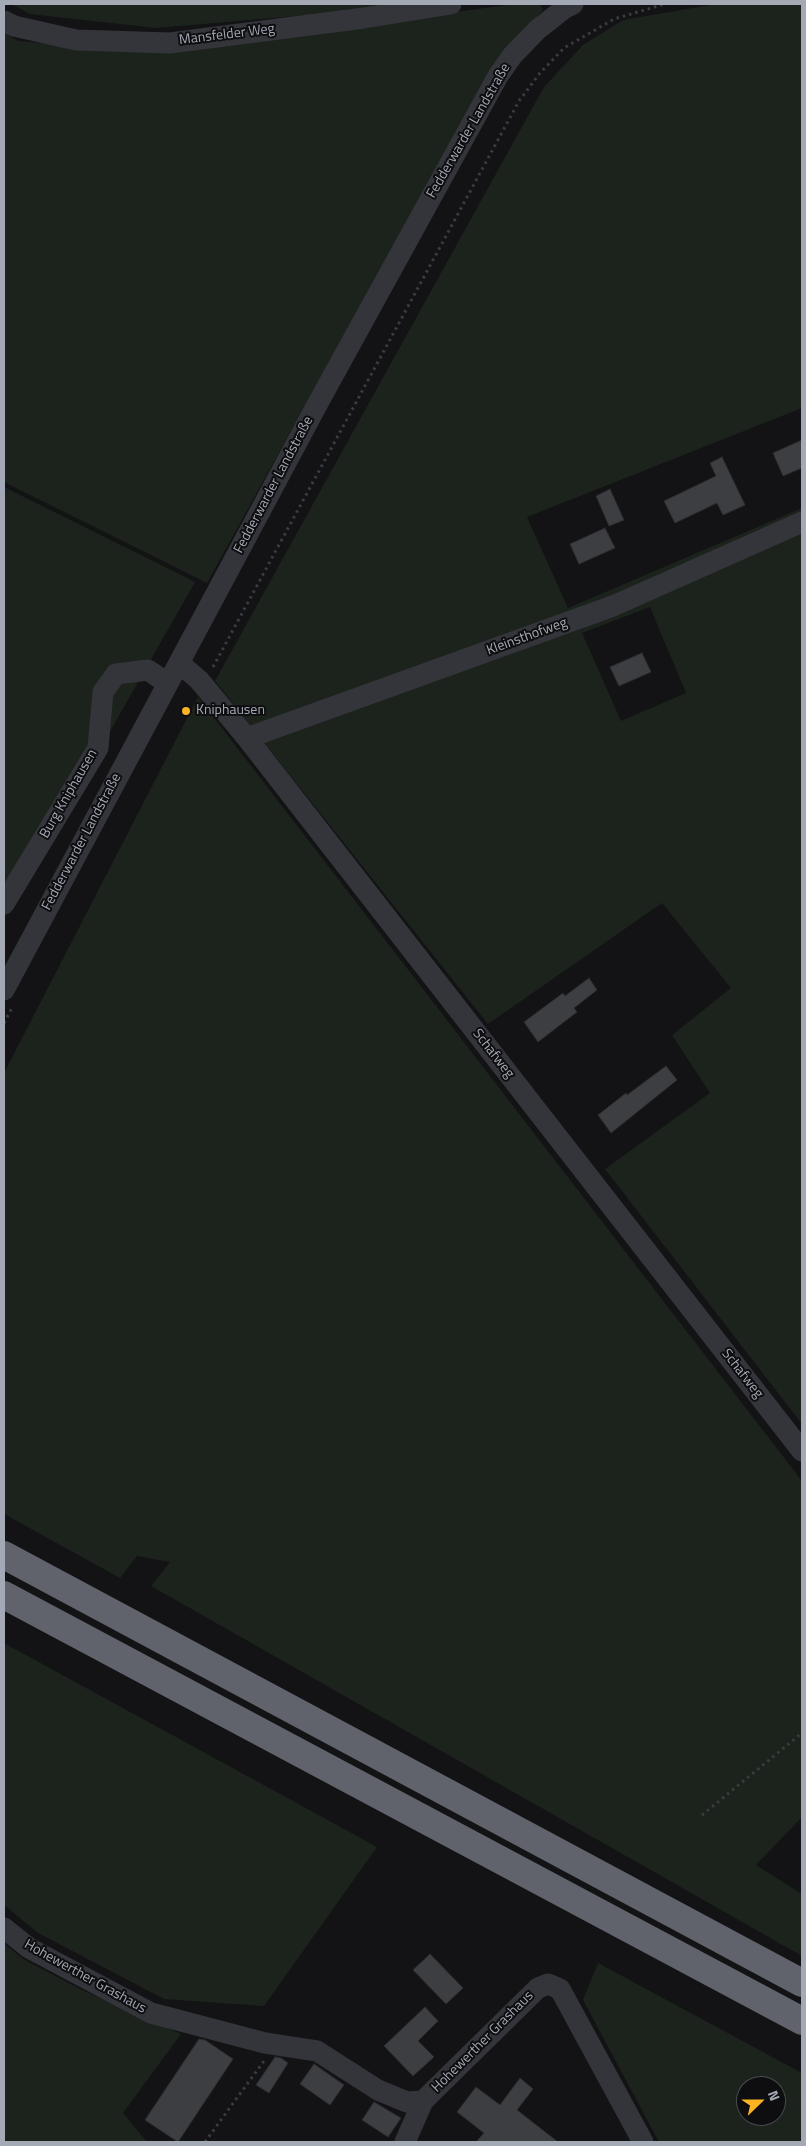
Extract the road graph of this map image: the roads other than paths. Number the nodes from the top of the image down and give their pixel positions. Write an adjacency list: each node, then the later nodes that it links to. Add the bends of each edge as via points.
1 (452, 4): 3 (street, Mansfelder Weg, via 170,43 76,40)
2 (566, 5): 5 (street, Fedderwarder Landstraße, via 512,56 498,76)
3 (4, 21)
4 (802, 522): 7 (street, Kleinsthofweg, via 614,606)
5 (179, 663): 6 (street, Fedderwarder Landstraße); 7 (street, Schafweg, via 198,680)
6 (167, 683): 8 (street, Burg Kniphausen, via 148,670 116,674 104,692 98,748); 9 (street, Fedderwarder Landstraße)
7 (246, 738): 10 (street, Schafweg)
8 (4, 904)
9 (4, 990)
10 (802, 1451)
11 (4, 1555): 14 (highway)
12 (4, 1595): 15 (highway)
13 (4, 1928): 16 (street, Hohewerther Grashaus, via 29,1948 151,2013 265,2043 317,2051 378,2090 407,2102)
14 (802, 1983)
15 (802, 2021)
16 (423, 2101): 17 (street); 18 (street, Hohewerther Grashaus, via 538,1988 548,1984 560,1989)
17 (405, 2142)
18 (643, 2142)

